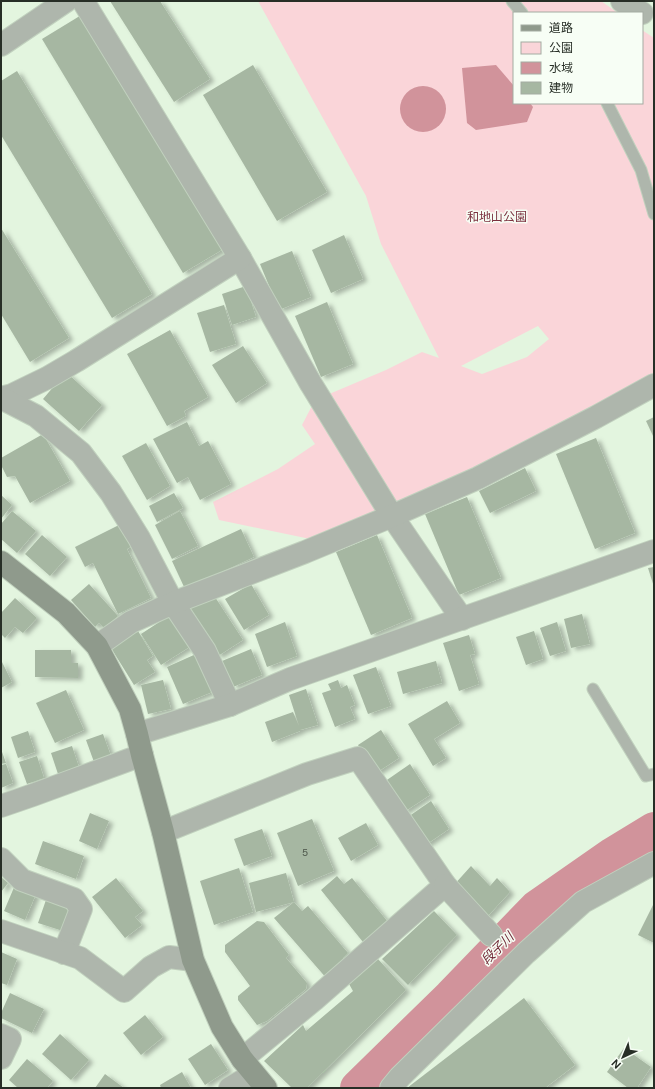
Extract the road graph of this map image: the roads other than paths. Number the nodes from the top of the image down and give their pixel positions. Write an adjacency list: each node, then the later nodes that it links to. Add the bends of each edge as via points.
1 (66, 1): 7 (street)
2 (83, 1): 10 (street)
3 (512, 1): 5 (lane)
4 (622, 1): 6 (street)
5 (521, 12)
6 (641, 12)
7 (1, 45)
8 (608, 104): 9 (lane, via 641,170)
9 (654, 214)
10 (240, 258): 12 (street, via 47,378); 13 (street, via 311,384)
11 (654, 385): 13 (street, via 478,478)
12 (1, 398): 16 (street, via 36,416 81,453 111,493 139,538)
13 (392, 516): 16 (street); 17 (street)
14 (654, 551): 17 (street)
15 (1, 562): 18 (street, via 66,613)
16 (174, 603): 18 (street, via 131,622); 20 (street, via 205,651)
17 (462, 619): 20 (street, via 290,679)
18 (97, 646): 21 (street, via 130,709)
19 (593, 689): 23 (lane, via 646,776)
20 (230, 706): 21 (street)
21 (138, 734): 22 (street)
22 (142, 755): 24 (street); 25 (street)
23 (654, 774)
24 (1, 806)
25 (163, 832): 28 (street, via 307,774 358,758); 32 (street)
26 (1, 859): 31 (street, via 22,880 74,899 81,909)
27 (654, 864): 37 (street, via 583,902 526,953)
28 (445, 885): 30 (street); 35 (street, via 315,999)
29 (1, 931): 31 (street)
30 (491, 935)
31 (64, 953): 32 (street, via 80,958 124,991 151,967 169,957)
32 (193, 960): 35 (street, via 222,1027)
33 (1, 1035): 34 (street, via 10,1039)
34 (1, 1058)
35 (254, 1074): 36 (street)
36 (230, 1088)
37 (391, 1088)

